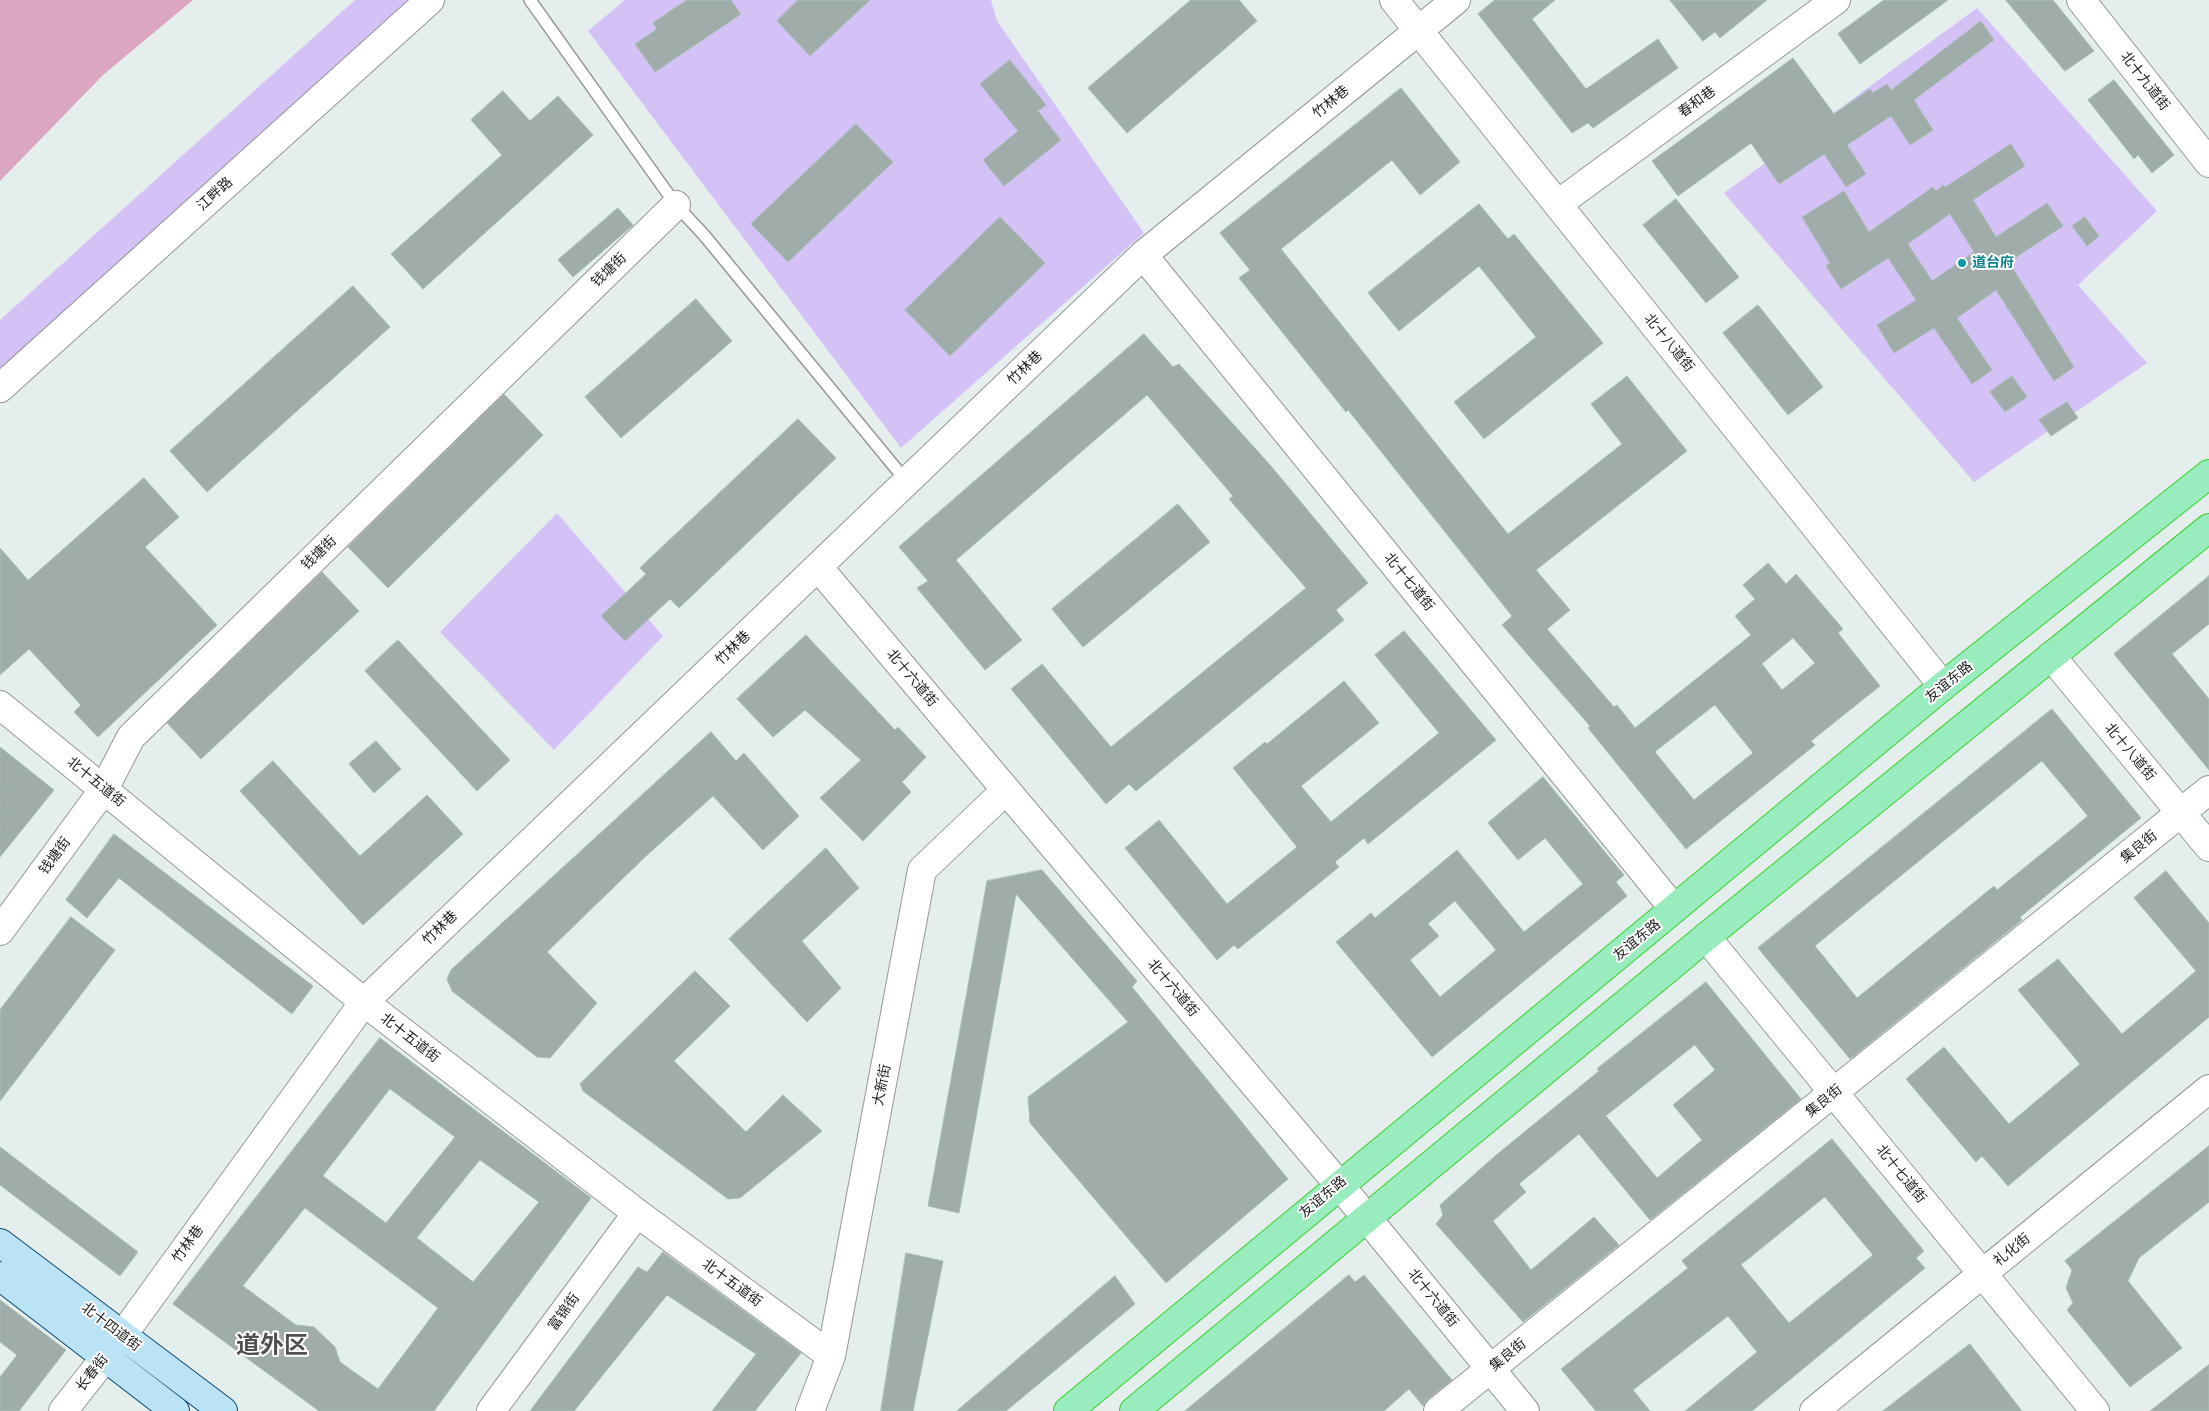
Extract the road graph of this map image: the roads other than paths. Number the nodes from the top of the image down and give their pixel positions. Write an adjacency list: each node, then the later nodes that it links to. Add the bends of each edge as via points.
1 (430, 0): 12 (street, 江畔路)
2 (530, 0): 10 (lane)
3 (1394, 0): 7 (street, 北十八道街)
4 (1456, 0): 7 (street, 竹林巷)
5 (1836, 0): 9 (street, 春和巷)
6 (2081, 0): 8 (street, 北十九道街)
7 (1419, 31): 9 (street, 北十八道街); 11 (street, 竹林巷)
8 (2209, 163)
9 (1558, 204): 18 (street, 北十八道街)
10 (676, 205): 14 (lane); 20 (street, 钱塘街, via 131,737)
11 (1143, 255): 14 (street, 竹林巷); 25 (street, 北十七道街)
12 (0, 388)
13 (2209, 474): 18 (highway, 友谊东路)
14 (907, 482): 16 (street, 竹林巷)
15 (2209, 528): 17 (highway)
16 (818, 567): 21 (street, 北十六道街); 28 (street, 竹林巷)
17 (2051, 656): 23 (street, 北十八道街); 27 (highway)
18 (1943, 686): 25 (highway, 友谊东路)
19 (0, 705): 20 (street, 北十五道街)
20 (104, 789): 26 (street, 钱塘街); 28 (street, 北十五道街)
21 (1006, 790): 31 (street, 北十六道街); 39 (street, 大新街, via 922,870)
22 (2209, 790): 23 (street, 集良街)
23 (2181, 813): 24 (street, 北十八道街); 30 (street, 集良街)
24 (2209, 847)
25 (1674, 909): 31 (highway, 友谊东路)
26 (0, 931)
27 (1706, 937): 30 (street, 北十七道街); 33 (highway)
28 (364, 1002): 32 (street, 北十五道街); 37 (street, 竹林巷)
29 (2209, 1089): 35 (street, 礼化街)
30 (1834, 1092): 35 (street, 北十七道街); 40 (street, 集良街)
31 (1338, 1185): 33 (street, 北十六道街); 46 (highway, 友谊东路)
32 (637, 1213): 39 (street, 北十五道街); 44 (street, 富锦街)
33 (1367, 1218): 40 (street, 北十六道街); 47 (highway)
34 (0, 1243): 37 (main road, 北十四道街)
35 (1982, 1274): 50 (street, 礼化街); 51 (street, 北十七道街)
36 (0, 1276): 38 (main road, 北十四道街)
37 (122, 1336): 38 (street, 长春街); 43 (main road, 北十四道街)
38 (105, 1356): 41 (street, 长春街); 42 (main road, 北十四道街)
39 (831, 1356): 45 (street, 大新街)
40 (1490, 1369): 48 (street, 集良街); 49 (street, 北十六道街)
41 (63, 1411)
42 (176, 1411)
43 (223, 1411)
44 (491, 1411)
45 (810, 1411)
46 (1068, 1411)
47 (1134, 1411)
48 (1438, 1411)
49 (1525, 1411)
50 (1814, 1411)
51 (2095, 1411)

